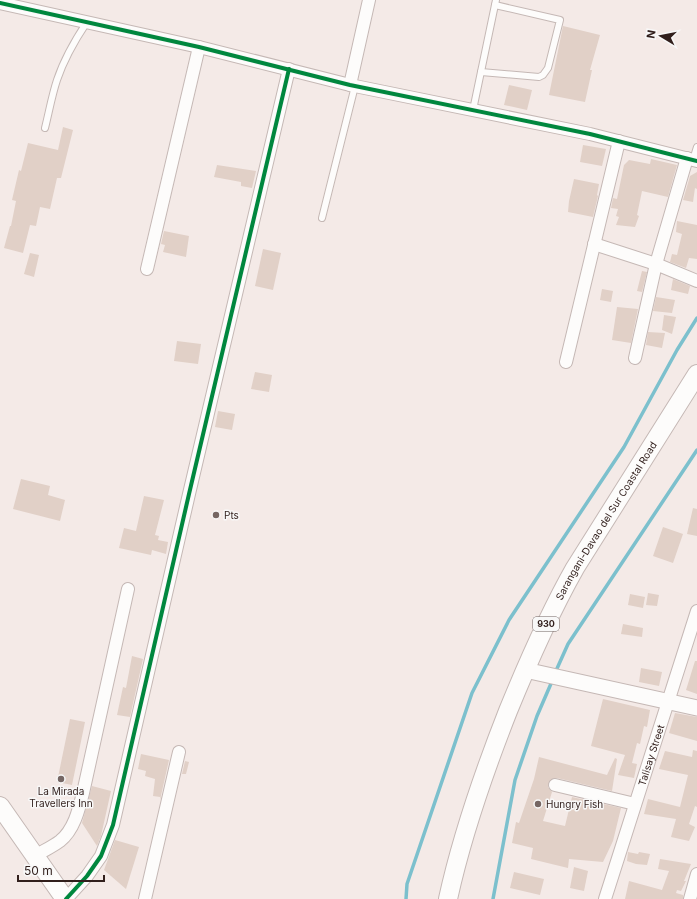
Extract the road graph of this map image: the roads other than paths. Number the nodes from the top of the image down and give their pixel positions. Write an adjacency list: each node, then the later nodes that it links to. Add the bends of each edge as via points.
1 (369, 0): 8 (street)
2 (5, 2): 4 (street)
3 (496, 3): 7 (lane); 7 (lane, via 560,20 548,68 543,75 539,77)
4 (87, 22): 5 (street); 10 (lane, via 65,59)
5 (199, 47): 6 (street); 17 (street)
6 (289, 69): 8 (street); 33 (street, via 113,825 102,856)
7 (481, 72): 9 (lane)
8 (353, 85): 9 (street); 14 (lane)
9 (473, 110): 11 (street)
10 (45, 128)
11 (618, 141): 13 (street); 15 (street)
12 (697, 147): 13 (lane)
13 (692, 160): 16 (street)
14 (322, 218)
15 (594, 244): 16 (street); 20 (street)
16 (656, 264): 18 (street); 19 (street)
17 (147, 269)
18 (697, 281)
19 (635, 358)
20 (566, 362)
21 (697, 374): 24 (main road, Sarangani-Davao del Sur Coastal Road / 930, via 575,568)
22 (128, 589): 31 (street, via 84,792 66,835)
23 (697, 611): 25 (street, Talisay Street)
24 (525, 670): 25 (street); 35 (main road, Sarangani-Davao del Sur Coastal Road / 930, via 491,752)
25 (668, 701): 26 (street); 29 (street, Talisay Street)
26 (697, 708)
27 (179, 752): 34 (street)
28 (555, 785): 29 (street)
29 (635, 804): 36 (street, Talisay Street)
30 (0, 806): 31 (main road)
31 (35, 856): 33 (main road)
32 (697, 874): 37 (street)
33 (65, 899)
34 (145, 899)
35 (448, 899)
36 (605, 899)
37 (690, 899)

